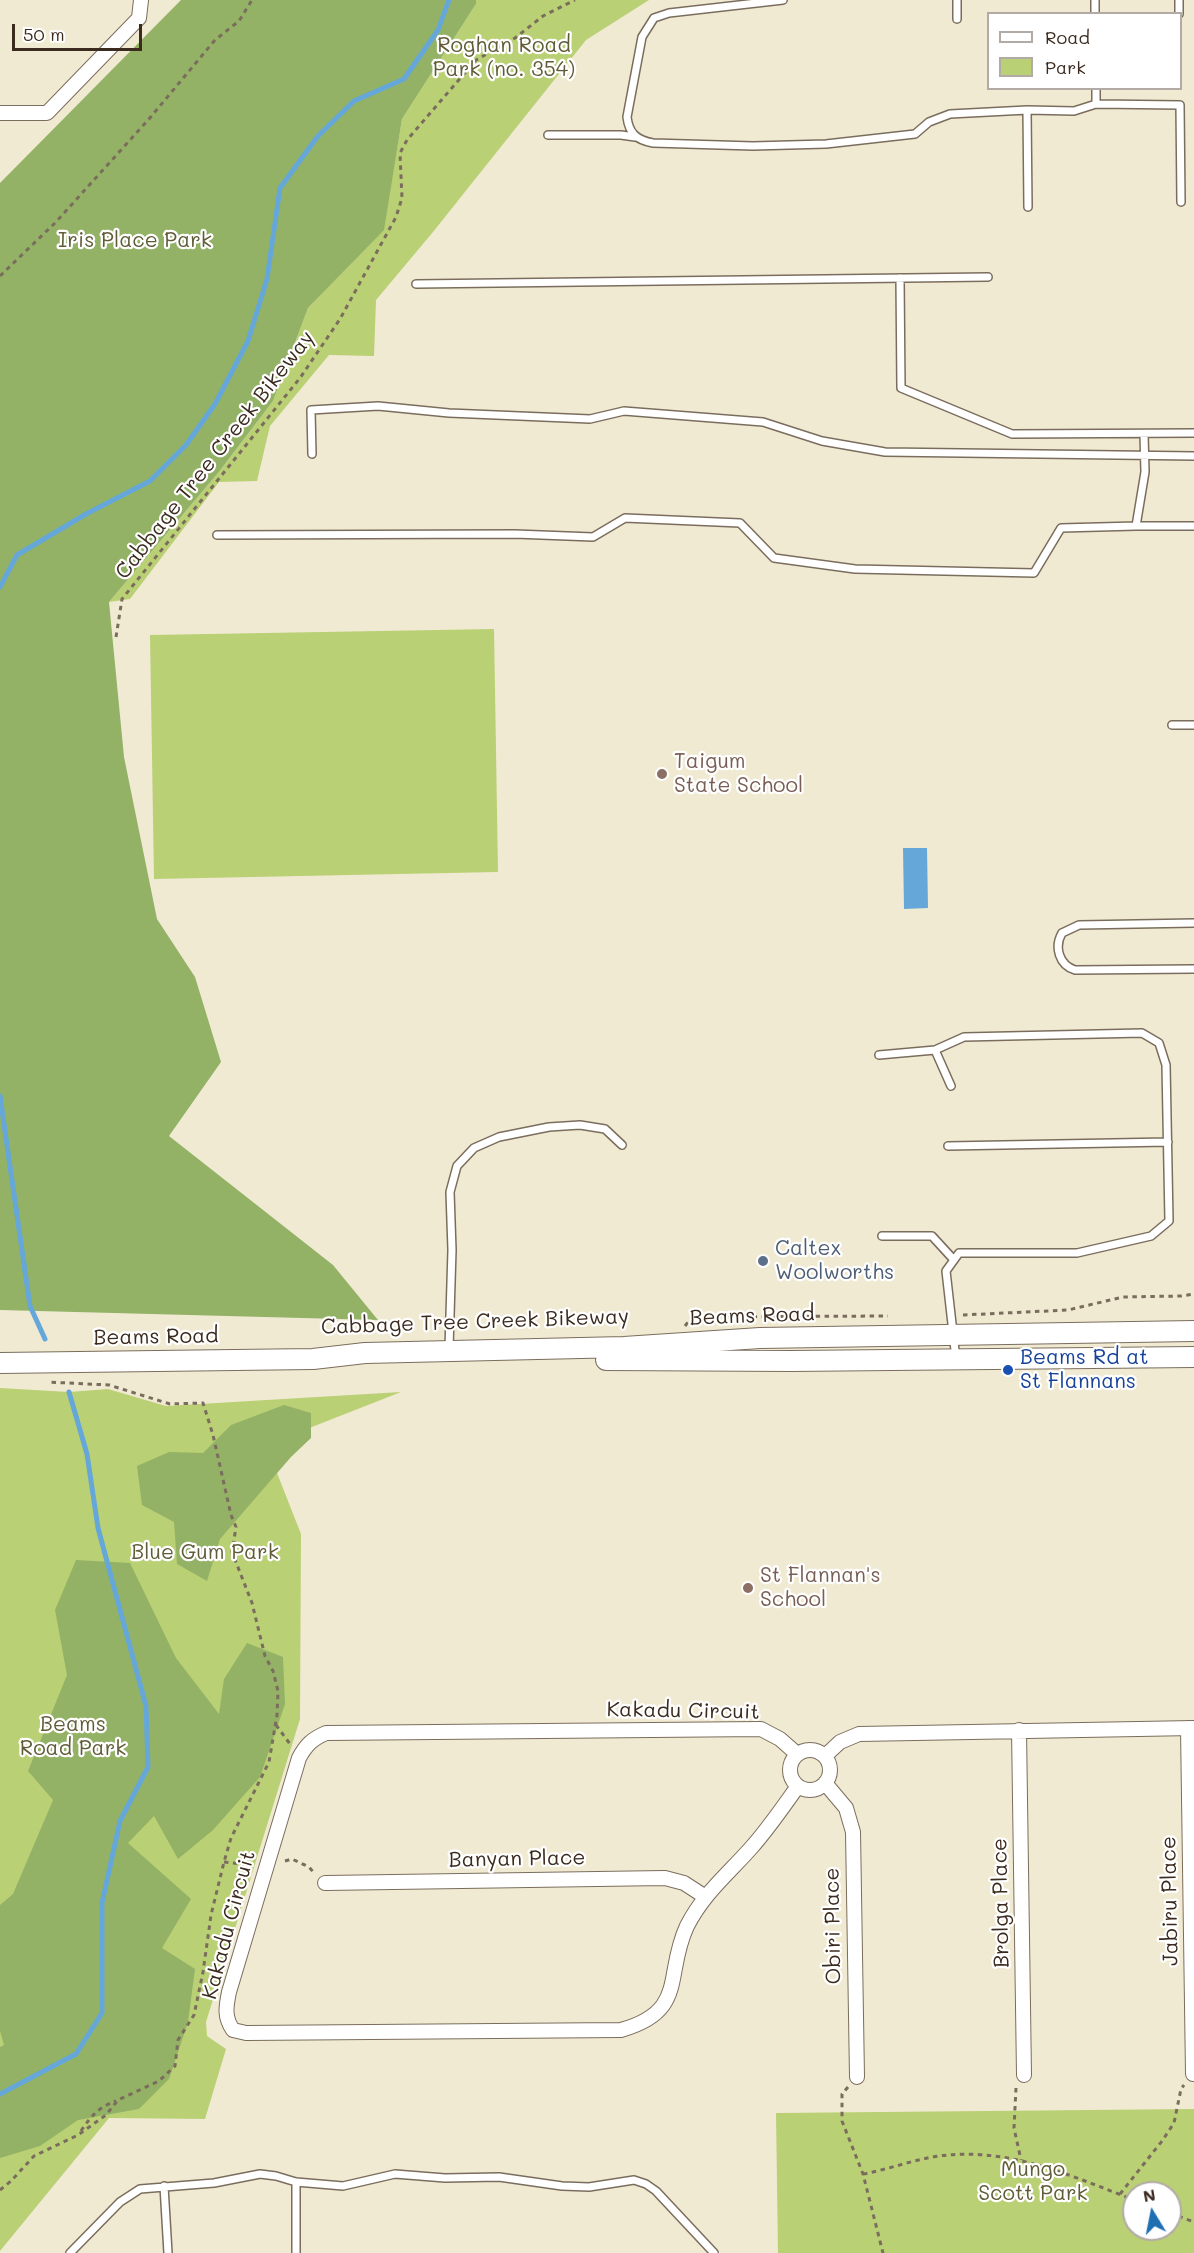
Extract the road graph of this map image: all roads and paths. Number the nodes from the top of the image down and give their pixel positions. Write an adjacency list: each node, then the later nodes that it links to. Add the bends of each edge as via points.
1 (141, 0): 10 (street, via 139,18 47,113)
2 (252, 0): 15 (path, via 239,21 216,40 55,223)
3 (575, 0): 27 (path, Cabbage Tree Creek Bikeway, via 476,60 407,140 400,153 402,198 396,217 340,319 300,378 122,598)
4 (783, 0): 12 (lane, via 654,18 642,37 627,117 628,128)
5 (957, 0): 6 (lane)
6 (957, 19)
7 (1096, 90): 8 (lane)
8 (1096, 104): 9 (lane, via 1074,111); 13 (lane, via 1180,105)
9 (1027, 110): 12 (lane, via 950,114 929,122 915,134 826,144 653,143); 14 (lane)
10 (0, 113)
11 (548, 135): 12 (lane)
12 (635, 137)
13 (1181, 202)
14 (1028, 207)
15 (0, 276)
16 (988, 277): 17 (lane)
17 (900, 278): 18 (lane); 20 (lane, via 901,388 1012,434)
18 (416, 284)
19 (1194, 433): 20 (lane)
20 (1144, 434): 22 (lane)
21 (312, 454): 22 (lane, via 311,410 378,406 590,418 624,411 668,413 763,422 822,441 885,452)
22 (1145, 456): 23 (lane); 24 (lane)
23 (1194, 456)
24 (1136, 526): 25 (lane); 26 (lane, via 1061,528 1034,573 855,569 774,558 740,523 625,518 593,537)
25 (1194, 526)
26 (217, 535)
27 (116, 637)
28 (1173, 725): 29 (lane)
29 (1194, 725)
30 (1194, 924): 31 (lane, via 1079,925 1062,933 1058,946 1062,962 1075,970)
31 (1194, 969)
32 (935, 1050): 33 (lane); 34 (lane); 35 (lane, via 964,1037 1142,1033 1159,1043 1166,1065)
33 (879, 1055)
34 (951, 1086)
35 (1168, 1142): 37 (lane); 39 (lane, via 1169,1221 1151,1236 1077,1253 959,1253)
36 (622, 1145): 45 (lane, via 605,1129 580,1125 549,1127 499,1137 474,1148 457,1166 450,1192)
37 (948, 1146)
38 (882, 1236): 39 (lane, via 932,1236)
39 (954, 1260): 42 (lane, via 946,1271)
40 (1194, 1294): 42 (path, via 1123,1297 1068,1310)
41 (890, 1316): 43 (path, via 692,1317)
42 (951, 1325): 44 (main road, Beams Road); 45 (main road, Beams Road, via 624,1347); 48 (lane)
43 (681, 1331)
44 (1194, 1331)
45 (449, 1350): 47 (main road, Beams Road)
46 (1194, 1357): 48 (main road, Beams Road)
47 (312, 1359): 48 (main road, Beams Road, via 364,1364 593,1359); 49 (main road, Beams Road)
48 (956, 1359)
49 (0, 1363)
50 (44, 1382): 51 (path, via 109,1385 170,1404 203,1403 236,1527 232,1552 278,1691)
51 (276, 1725): 56 (path); 60 (path, via 268,1761 231,1838)
52 (1191, 1728): 53 (street); 65 (street, Jabiru Place)
53 (1020, 1730): 55 (street, via 859,1734 840,1742); 66 (street, Brolga Place)
54 (797, 1754): 55 (street, via 808,1749); 56 (street, Kakadu Circuit, via 760,1729 725,1729 326,1733 306,1745); 58 (street, via 790,1770)
55 (825, 1756): 57 (street, via 830,1772)
56 (299, 1758): 61 (street, Kakadu Circuit)
57 (825, 1783): 58 (street, via 809,1790); 67 (street, Obiri Place, via 846,1808 853,1832)
58 (798, 1786): 64 (street, Kakadu Circuit, via 752,1847)
59 (292, 1859): 62 (path)
60 (224, 1862): 61 (path); 68 (path, via 194,2015 178,2040 174,2066 159,2081)
61 (266, 1866): 64 (street, Kakadu Circuit, via 226,2007 226,2020 233,2030 246,2033 621,2030 657,2013 668,1998 679,1950)
62 (309, 1867)
63 (326, 1883): 64 (street, Banyan Place, via 665,1878 684,1883)
64 (704, 1896)
65 (1193, 2074): 75 (path, via 1181,2089 1174,2123)
66 (1024, 2075): 70 (path, via 1015,2088 1014,2128)
67 (857, 2077): 71 (path, via 842,2094 842,2121)
68 (118, 2100): 69 (path, via 106,2115); 69 (path, via 92,2114)
69 (78, 2135): 74 (path, via 34,2156)
70 (1021, 2160): 71 (path, via 983,2154 947,2155); 75 (path)
71 (863, 2174): 80 (path)
72 (296, 2182): 73 (lane, via 260,2174 214,2183); 78 (lane); 79 (lane, via 343,2186 395,2175 499,2177 588,2187 634,2180 656,2191)
73 (164, 2186): 76 (lane, via 140,2189 120,2202); 77 (lane)
74 (0, 2190)
75 (1120, 2194)
76 (70, 2253)
77 (168, 2253)
78 (296, 2253)
79 (714, 2253)
80 (883, 2253)

